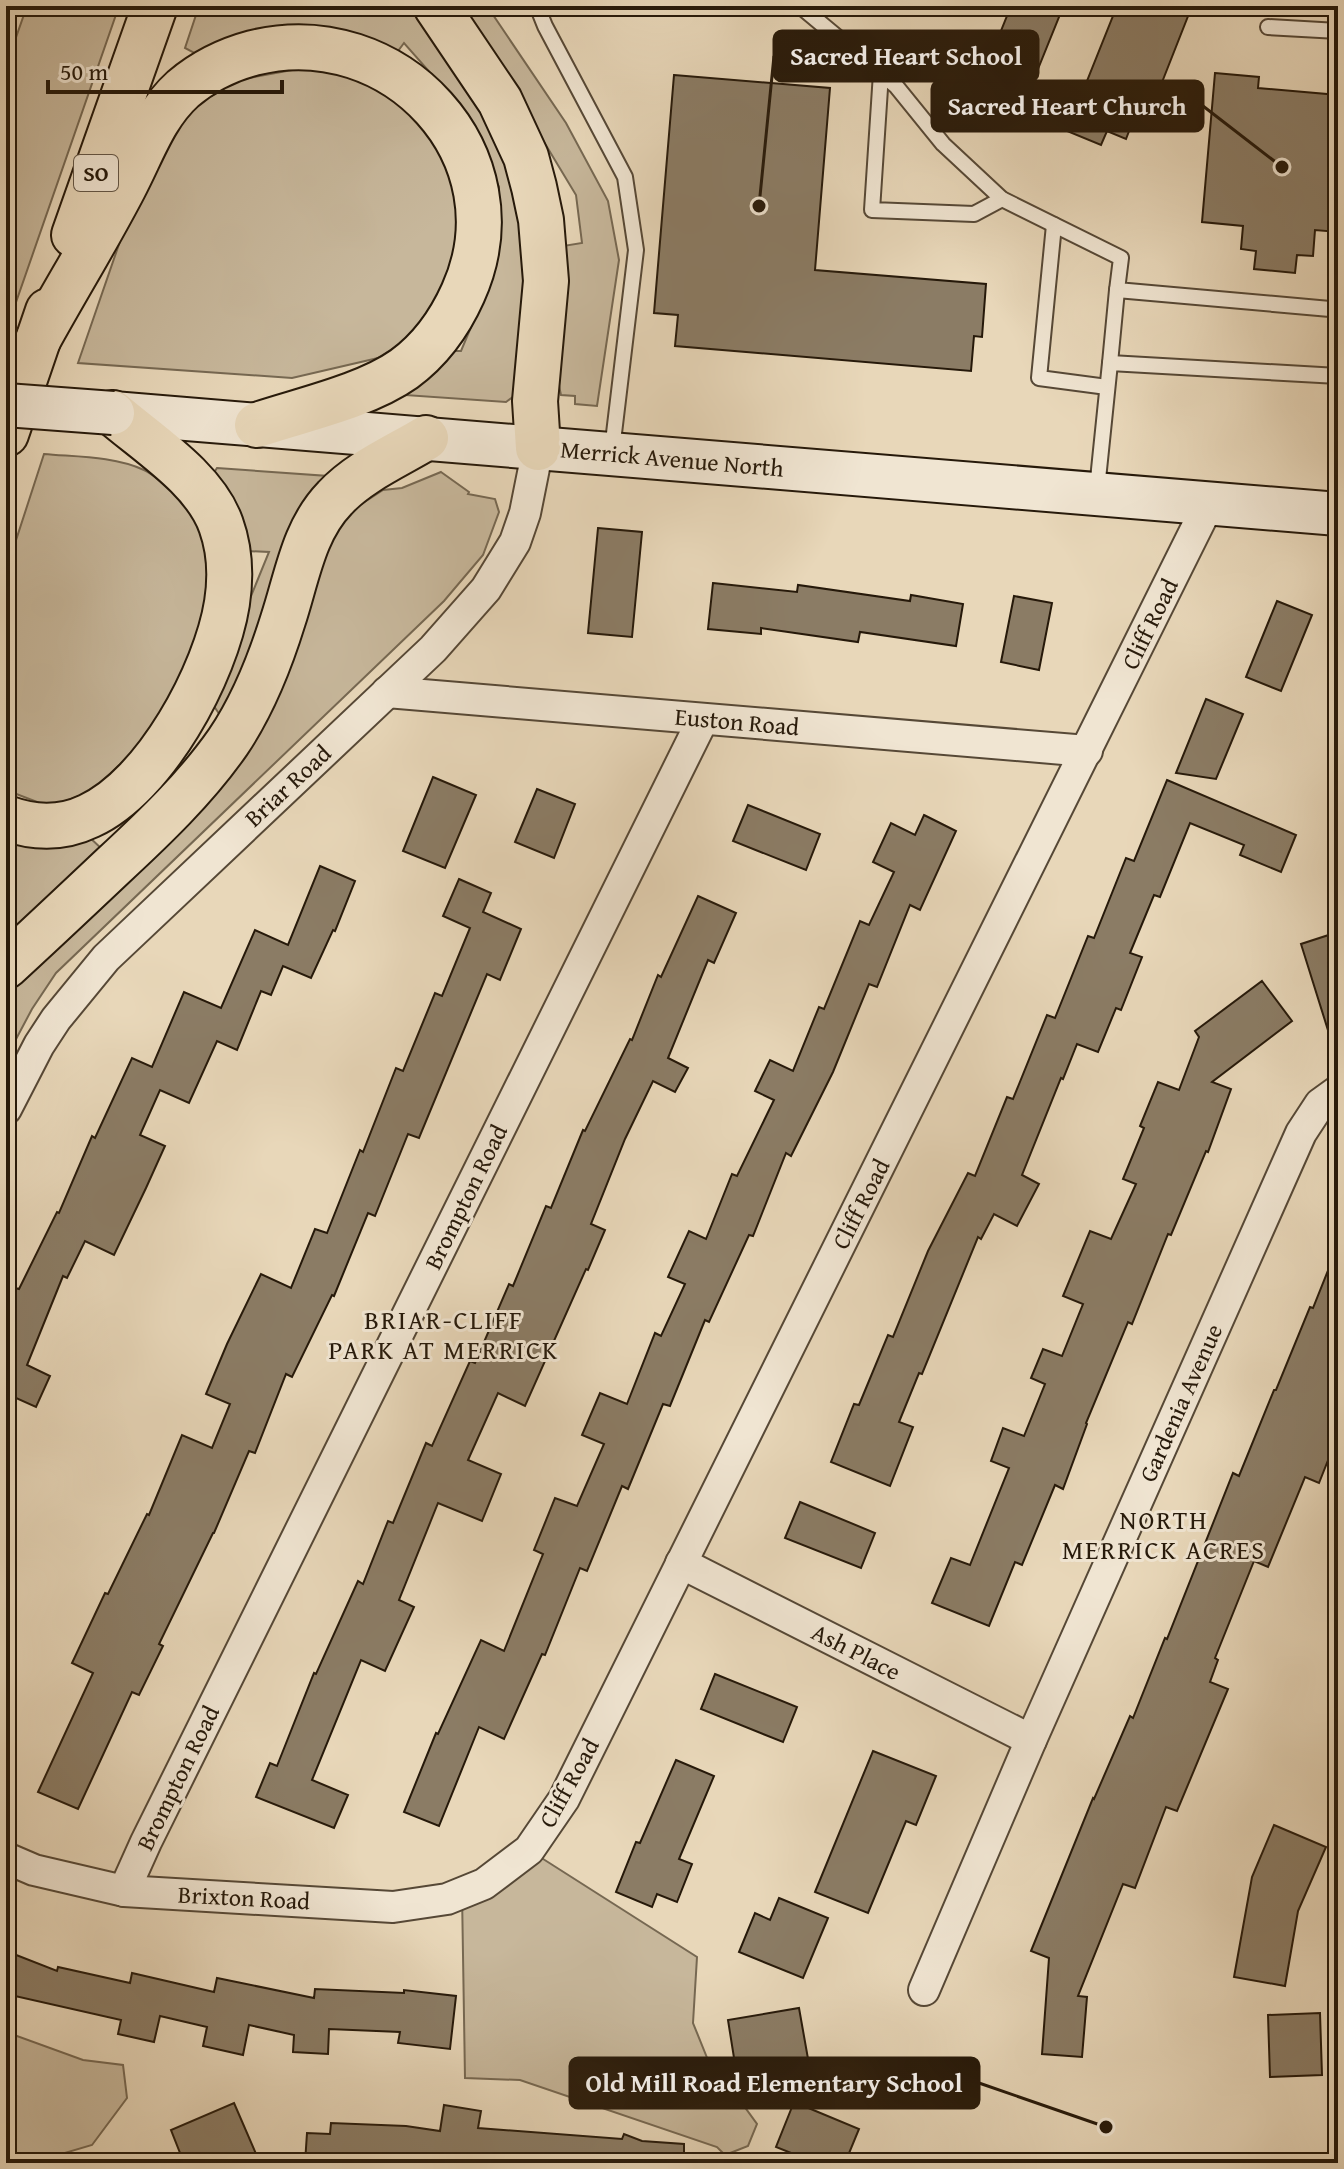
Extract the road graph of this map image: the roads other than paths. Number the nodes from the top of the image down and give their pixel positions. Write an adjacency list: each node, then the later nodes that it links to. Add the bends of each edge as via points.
1 (155, 6): 12 (highway, SO)
2 (436, 6): 21 (highway, via 500,101 534,187 546,281 535,401)
3 (537, 6): 22 (lane, via 625,177 636,250)
4 (800, 6): 7 (lane)
5 (1268, 27): 6 (lane)
6 (1338, 31)
7 (881, 73): 8 (lane, via 943,144); 8 (lane, via 872,210 974,214)
8 (1002, 199): 9 (lane)
9 (1054, 225): 10 (lane, via 1121,258); 15 (lane, via 1039,378)
10 (1117, 290): 11 (lane); 13 (lane)
11 (1338, 306)
12 (38, 340): 18 (highway, via 152,130 181,91 218,66 282,47 362,59 419,92 462,146 478,201 475,259 448,322 404,369 352,394); 19 (highway, SO)
13 (1110, 363): 14 (lane); 15 (lane)
14 (1338, 376)
15 (1107, 387): 23 (lane)
16 (6, 405): 17 (main road, Merrick Avenue North, bridge)
17 (113, 413): 18 (main road, Merrick Avenue North); 29 (highway, via 182,471 215,510 229,562 222,625 199,686 164,747 118,798 70,823 36,826)
18 (257, 425): 20 (main road, Merrick Avenue North)
19 (6, 434)
20 (426, 438): 21 (main road, Merrick Avenue North); 30 (highway, via 348,486 313,526 258,687 213,762 137,843)
21 (538, 448): 22 (main road, Merrick Avenue North); 26 (street, Briar Road, via 515,542 486,589)
22 (612, 454): 23 (main road, Merrick Avenue North)
23 (1096, 494): 24 (main road, Merrick Avenue North)
24 (1209, 503): 25 (main road, Merrick Avenue North); 28 (street, Cliff Road)
25 (1338, 514)
26 (387, 692): 27 (street, Euston Road); 32 (street, Briar Road, via 106,958 56,1019)
27 (703, 719): 28 (street, Euston Road); 37 (street, Brompton Road)
28 (1087, 751): 33 (street, Cliff Road)
29 (6, 818)
30 (6, 966)
31 (1338, 1091): 34 (street, Gardenia Avenue, via 1320,1104 1301,1133)
32 (6, 1109)
33 (681, 1563): 34 (street, Ash Place); 36 (street, Cliff Road, via 564,1799 529,1850)
34 (1031, 1740): 38 (street, Gardenia Avenue)
35 (6, 1858): 37 (street, Brixton Road, via 34,1870)
36 (484, 1884): 37 (street, Brixton Road, via 447,1899 393,1907)
37 (124, 1891)
38 (924, 1990)

